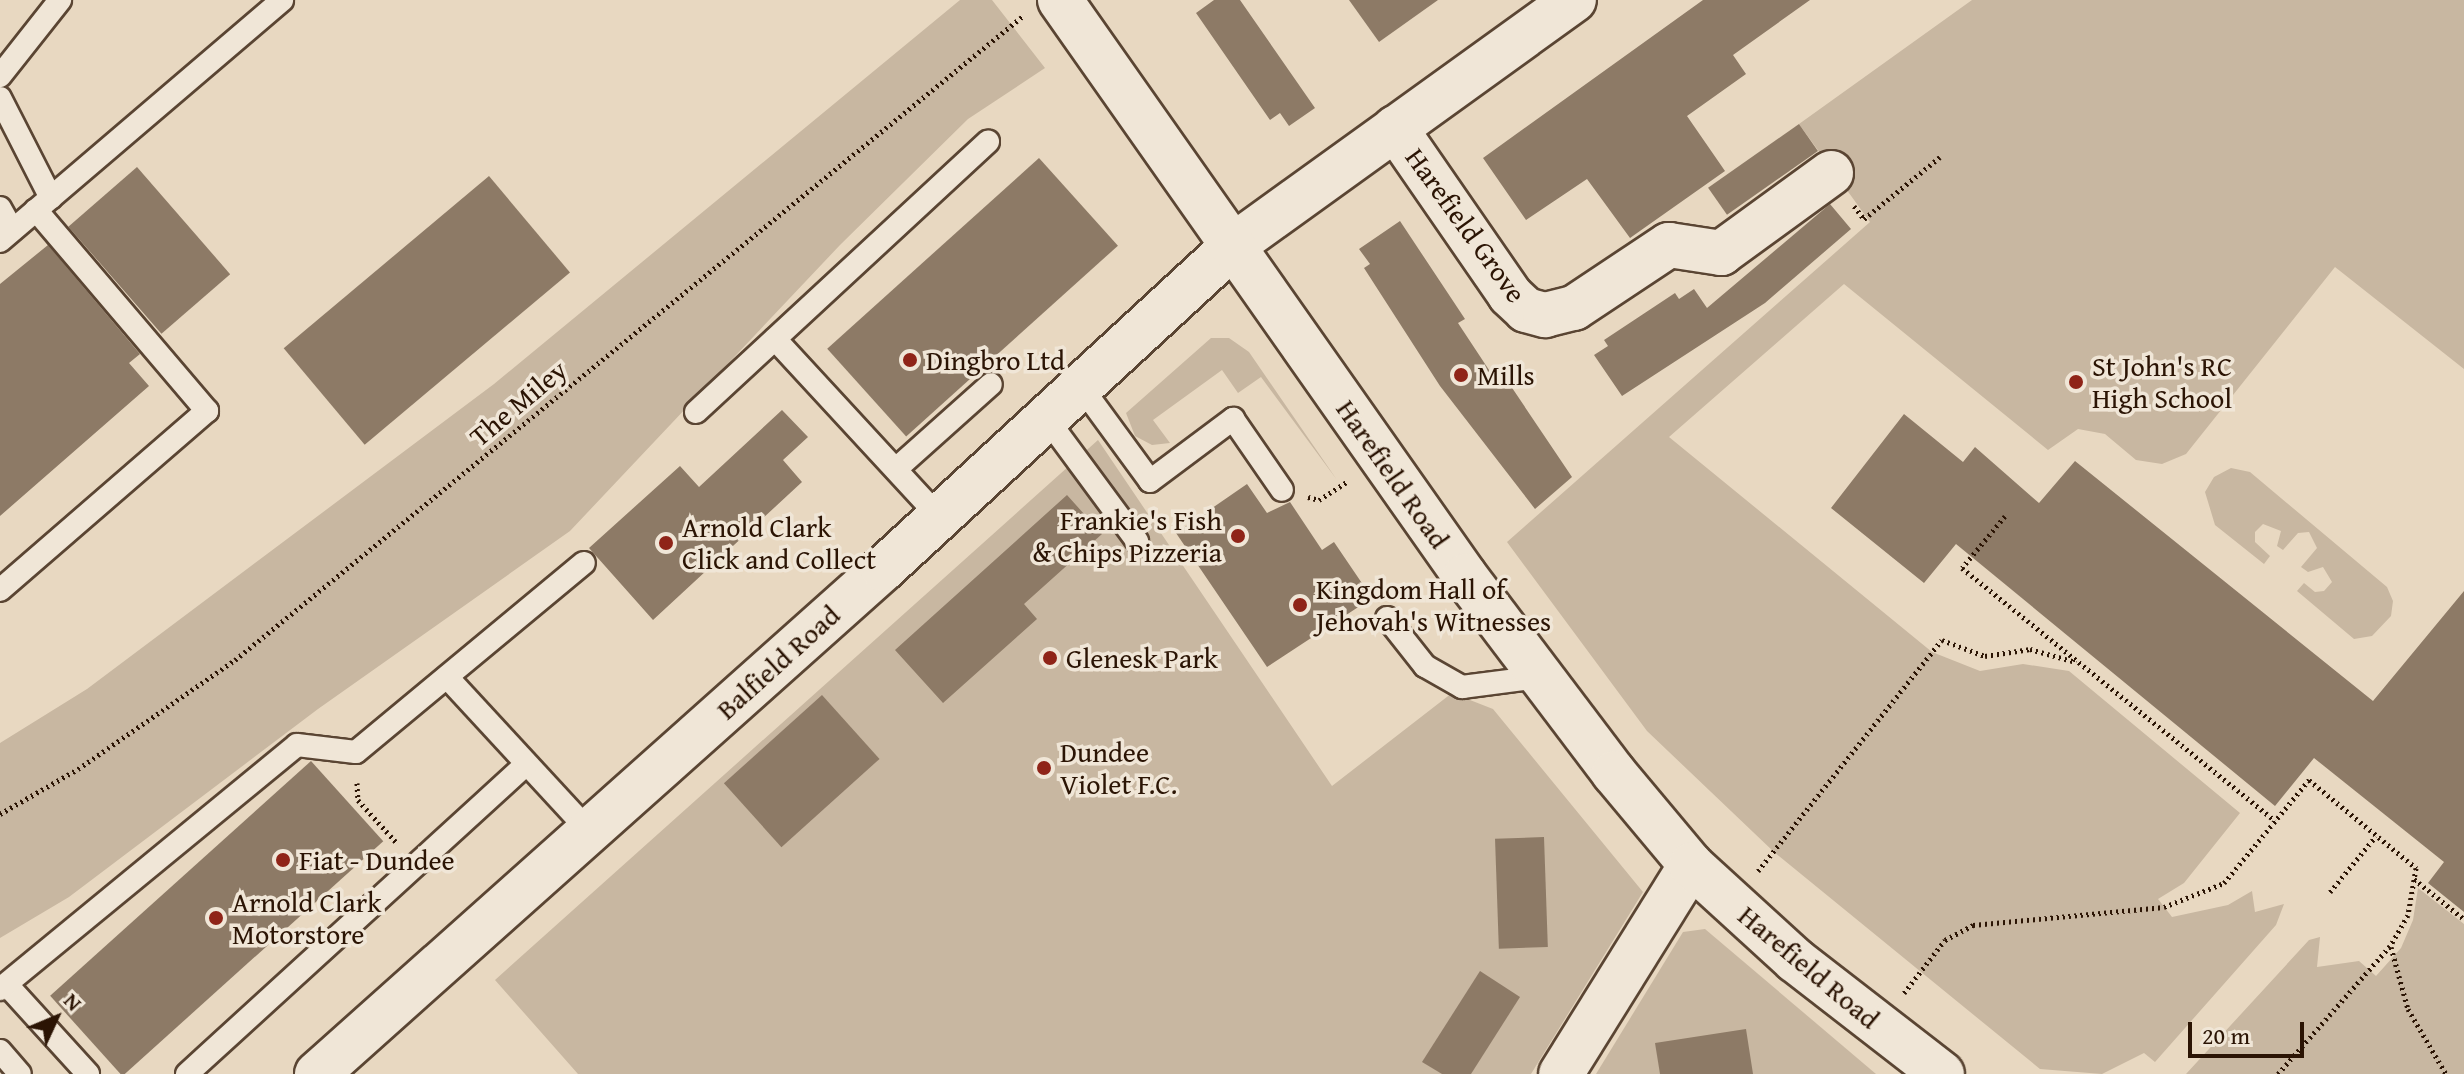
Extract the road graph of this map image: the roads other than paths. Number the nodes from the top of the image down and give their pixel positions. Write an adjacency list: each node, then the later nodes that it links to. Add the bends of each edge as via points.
1 (60, 0): 5 (lane)
2 (282, 0): 10 (lane)
3 (1574, 0): 7 (street, Balfield Road)
4 (1058, 16): 13 (street, Harefield Road)
5 (0, 76)
6 (0, 98): 10 (lane)
7 (1395, 128): 9 (street, Harefield Grove, via 1510,295 1526,310 1545,315 1574,308 1669,245 1721,253); 13 (street, Balfield Road)
8 (988, 142): 14 (lane)
9 (1831, 173)
10 (44, 204): 12 (lane); 24 (lane, via 207,411)
11 (0, 208): 12 (lane)
12 (6, 235)
13 (1234, 245): 16 (street, Balfield Road); 27 (street, Harefield Road)
14 (775, 339): 17 (lane); 19 (lane)
15 (991, 384): 19 (lane)
16 (1082, 388): 18 (street, Balfield Road); 20 (lane, via 1150,481 1233,419)
17 (696, 412)
18 (1047, 419): 21 (street, Balfield Road); 22 (lane)
19 (896, 469): 21 (lane)
20 (1282, 490)
21 (939, 517): 29 (street, Balfield Road)
22 (1137, 541)
23 (584, 563): 26 (lane)
24 (0, 590)
25 (1387, 618): 27 (lane, via 1425,666 1462,687)
26 (447, 677): 28 (lane); 31 (lane, via 356,752 297,745)
27 (1540, 677): 30 (street, Harefield Road)
28 (526, 764): 29 (lane); 35 (lane)
29 (588, 830): 36 (street, Balfield Road)
30 (1691, 865): 37 (street); 38 (street, Harefield Road, via 1795,960)
31 (4, 987): 34 (lane)
32 (0, 1051): 33 (lane)
33 (20, 1074)
34 (88, 1074)
35 (187, 1074)
36 (317, 1074)
37 (1561, 1074)
38 (1942, 1074)

